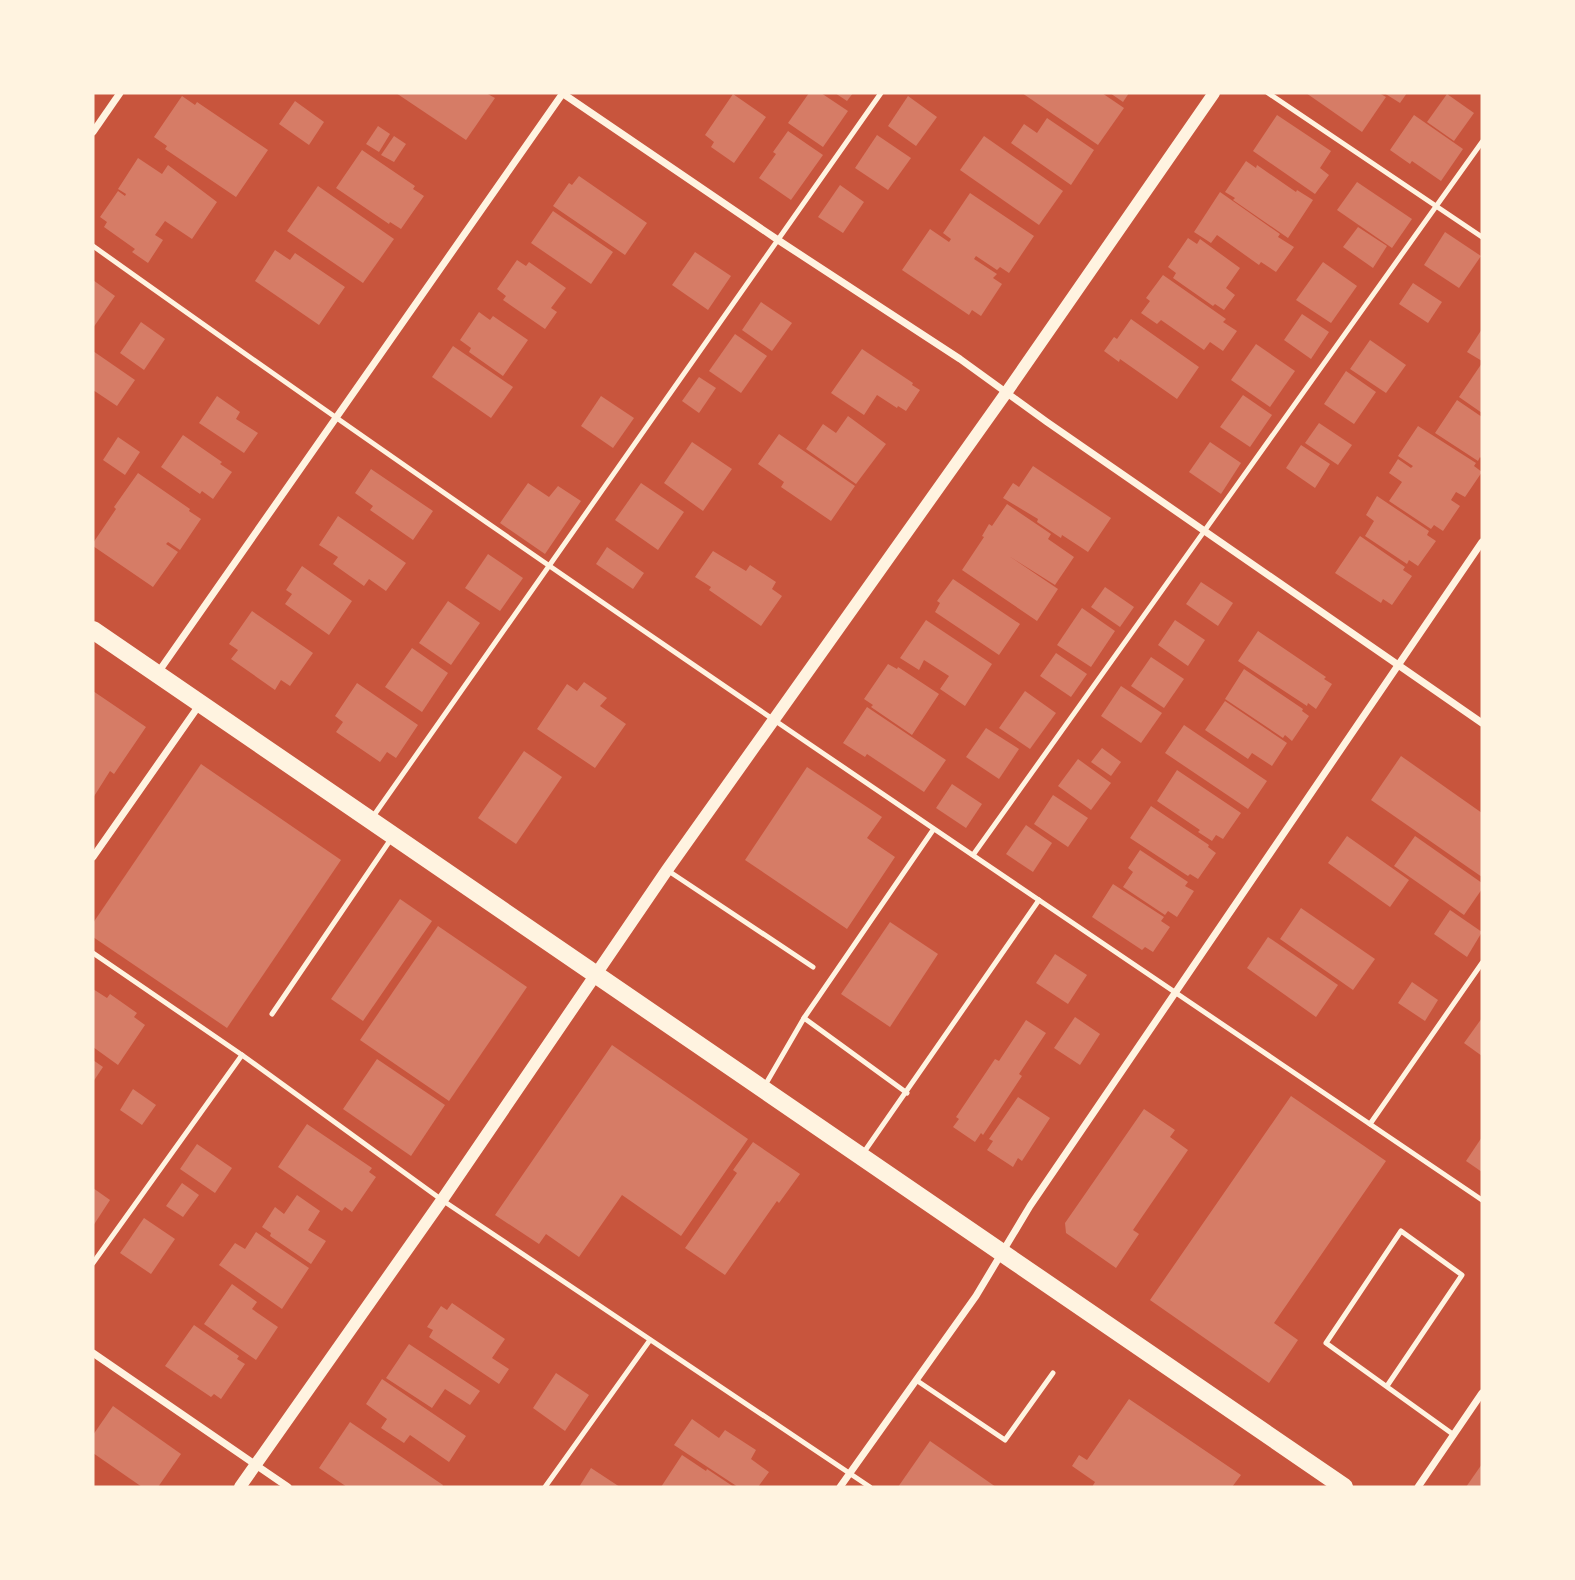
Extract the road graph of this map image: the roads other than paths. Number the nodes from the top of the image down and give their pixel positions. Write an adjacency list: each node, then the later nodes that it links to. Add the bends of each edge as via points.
1 (120, 93): 6 (street)
2 (563, 93): 10 (street); 13 (street)
3 (881, 93): 10 (lane)
4 (1214, 93): 12 (street)
5 (1268, 93): 8 (lane)
6 (93, 132)
7 (1482, 142): 8 (lane)
8 (1437, 207): 9 (lane); 14 (lane)
9 (1482, 237)
10 (778, 240): 12 (street); 16 (lane)
11 (93, 246): 13 (lane)
12 (1006, 393): 14 (street); 21 (street)
13 (335, 419): 16 (lane); 19 (street)
14 (1204, 531): 18 (street); 26 (lane)
15 (1482, 542): 18 (street)
16 (549, 566): 21 (lane); 23 (lane)
17 (93, 630): 19 (main road)
18 (1398, 666): 22 (street); 34 (street)
19 (156, 674): 20 (main road)
20 (200, 704): 23 (main road); 27 (street)
21 (773, 720): 24 (lane); 28 (street)
22 (1482, 723)
23 (370, 820): 25 (main road)
24 (933, 830): 26 (lane); 36 (lane)
25 (393, 836): 33 (main road); 35 (lane)
26 (973, 855): 29 (lane)
27 (93, 857)
28 (667, 870): 32 (lane); 33 (street)
29 (1039, 900): 34 (lane); 39 (lane)
30 (93, 953): 37 (lane)
31 (1482, 963): 40 (lane)
32 (813, 967)
33 (595, 975): 38 (main road); 42 (street)
34 (1176, 993): 40 (lane); 44 (street)
35 (272, 1014)
36 (804, 1018): 38 (lane); 39 (lane)
37 (242, 1055): 42 (lane); 45 (lane)
38 (762, 1089): 41 (main road)
39 (907, 1093): 41 (lane)
40 (1370, 1124): 43 (lane)
41 (860, 1157): 44 (main road)
42 (442, 1200): 46 (lane); 53 (street)
43 (1482, 1200)
44 (1002, 1254): 49 (street); 60 (main road)
45 (93, 1263)
46 (650, 1340): 54 (lane); 57 (lane)
47 (93, 1353): 53 (street)
48 (1053, 1373): 49 (lane, via 1005,1440)
49 (916, 1380): 54 (street)
50 (1387, 1386): 50 (lane, via 1326,1343 1401,1231 1462,1275); 52 (lane)
51 (1482, 1393): 52 (street)
52 (1454, 1435): 61 (street)
53 (256, 1465): 55 (street); 56 (street)
54 (850, 1474): 58 (street); 59 (lane)
55 (240, 1487)
56 (288, 1487)
57 (545, 1487)
58 (841, 1487)
59 (870, 1487)
60 (1344, 1487)
61 (1419, 1487)

